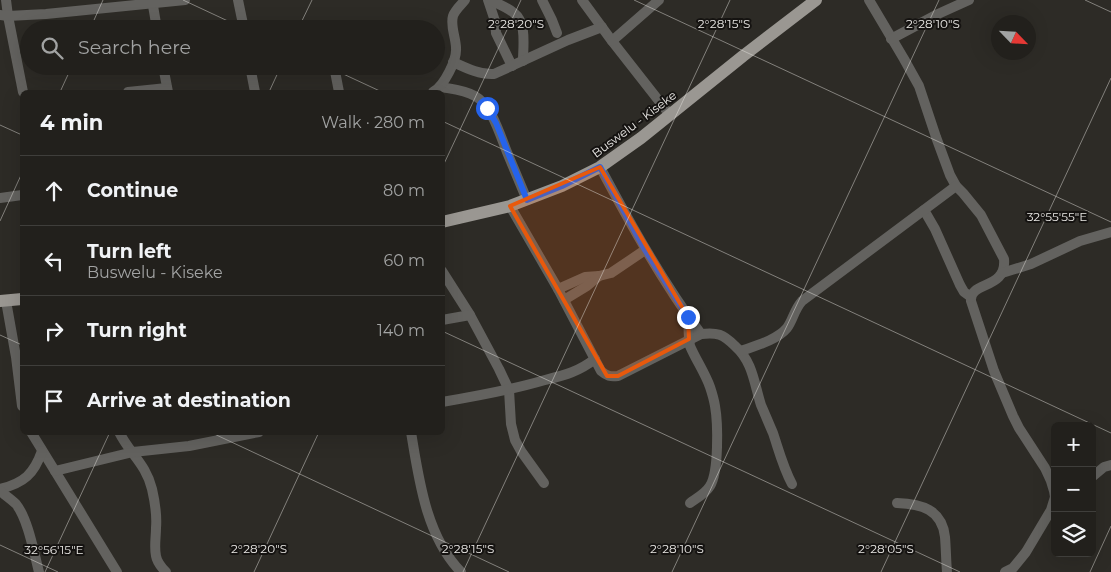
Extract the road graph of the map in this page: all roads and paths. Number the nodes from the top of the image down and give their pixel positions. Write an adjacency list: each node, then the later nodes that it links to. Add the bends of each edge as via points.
1 (6, 0): 13 (street)
2 (185, 0): 12 (street)
3 (238, 0): 15 (street)
4 (465, 0): 21 (street, via 453,17 456,49)
5 (489, 0): 20 (street, via 519,17); 22 (street, via 496,33)
6 (542, 0): 17 (street)
7 (582, 0): 16 (street)
8 (659, 0): 19 (street)
9 (816, 0): 32 (main road, Buswelu - Kiseke)
10 (869, 0): 18 (street)
11 (970, 0): 18 (street)
12 (152, 1): 13 (street); 14 (street)
13 (4, 16): 26 (street)
14 (155, 20)
15 (242, 20)
16 (602, 27): 19 (street); 20 (street)
17 (557, 33)
18 (891, 39): 34 (street, via 918,86)
19 (612, 41): 32 (street)
20 (523, 61): 22 (street)
21 (453, 62): 22 (street, via 487,74); 30 (street)
22 (512, 66)
23 (166, 75): 27 (street)
24 (251, 75): 28 (street)
25 (336, 75): 29 (street)
26 (22, 90)
27 (168, 90)
28 (254, 90)
29 (339, 90)
30 (437, 90)
31 (445, 90): 37 (street, via 474,95 487,108)
32 (670, 115): 33 (main road, Buswelu - Kiseke)
33 (600, 167): 37 (main road, Buswelu - Kiseke); 42 (street)
34 (956, 186): 39 (street); 43 (street, via 981,215 1002,254)
35 (20, 195): 36 (street)
36 (0, 198)
37 (527, 200): 38 (main road, Buswelu - Kiseke)
38 (510, 206): 40 (main road, Buswelu - Kiseke); 46 (street)
39 (924, 210): 47 (street, via 960,285); 56 (street, via 802,301 779,335)
40 (445, 221)
41 (1111, 232): 43 (street)
42 (645, 250): 45 (street, via 611,273); 52 (street)
43 (1002, 273): 47 (street, via 994,282 975,290)
44 (445, 276): 51 (street)
45 (599, 276): 46 (street, via 585,277); 49 (street)
46 (558, 289): 49 (street)
47 (971, 297): 70 (street, via 994,371 1013,416)
48 (20, 299): 50 (main road)
49 (564, 300): 57 (street)
50 (3, 301): 58 (street)
51 (470, 315): 53 (street); 59 (street)
52 (688, 317): 54 (street); 55 (street)
53 (445, 319)
54 (701, 334): 55 (street); 56 (street, via 726,337)
55 (688, 339): 57 (street, via 618,376 607,376); 74 (street, via 710,387 717,422 714,476 711,484)
56 (741, 351): 72 (street, via 748,362)
57 (594, 359): 59 (street, via 575,371)
58 (20, 390)
59 (509, 390): 60 (street); 71 (street, via 514,440)
60 (445, 401)
61 (33, 435): 65 (street)
62 (120, 435): 66 (street)
63 (244, 435): 66 (street, via 189,446)
64 (412, 435): 80 (street, via 421,492 429,516 438,538)
65 (42, 451): 68 (street); 73 (street, via 37,464 23,480)
66 (133, 452): 68 (street); 79 (street, via 152,489 157,526 156,555)
67 (1111, 465): 69 (street)
68 (55, 471): 78 (street)
69 (1096, 474)
70 (1051, 481)
71 (544, 483)
72 (792, 484)
73 (0, 490): 77 (street, via 22,514)
74 (690, 503)
75 (897, 503): 81 (street, via 922,506 937,516 945,536)
76 (1051, 510): 82 (street, via 1021,560)
77 (39, 572)
78 (117, 572)
79 (166, 572)
80 (461, 572)
81 (947, 572)
82 (1005, 572)

